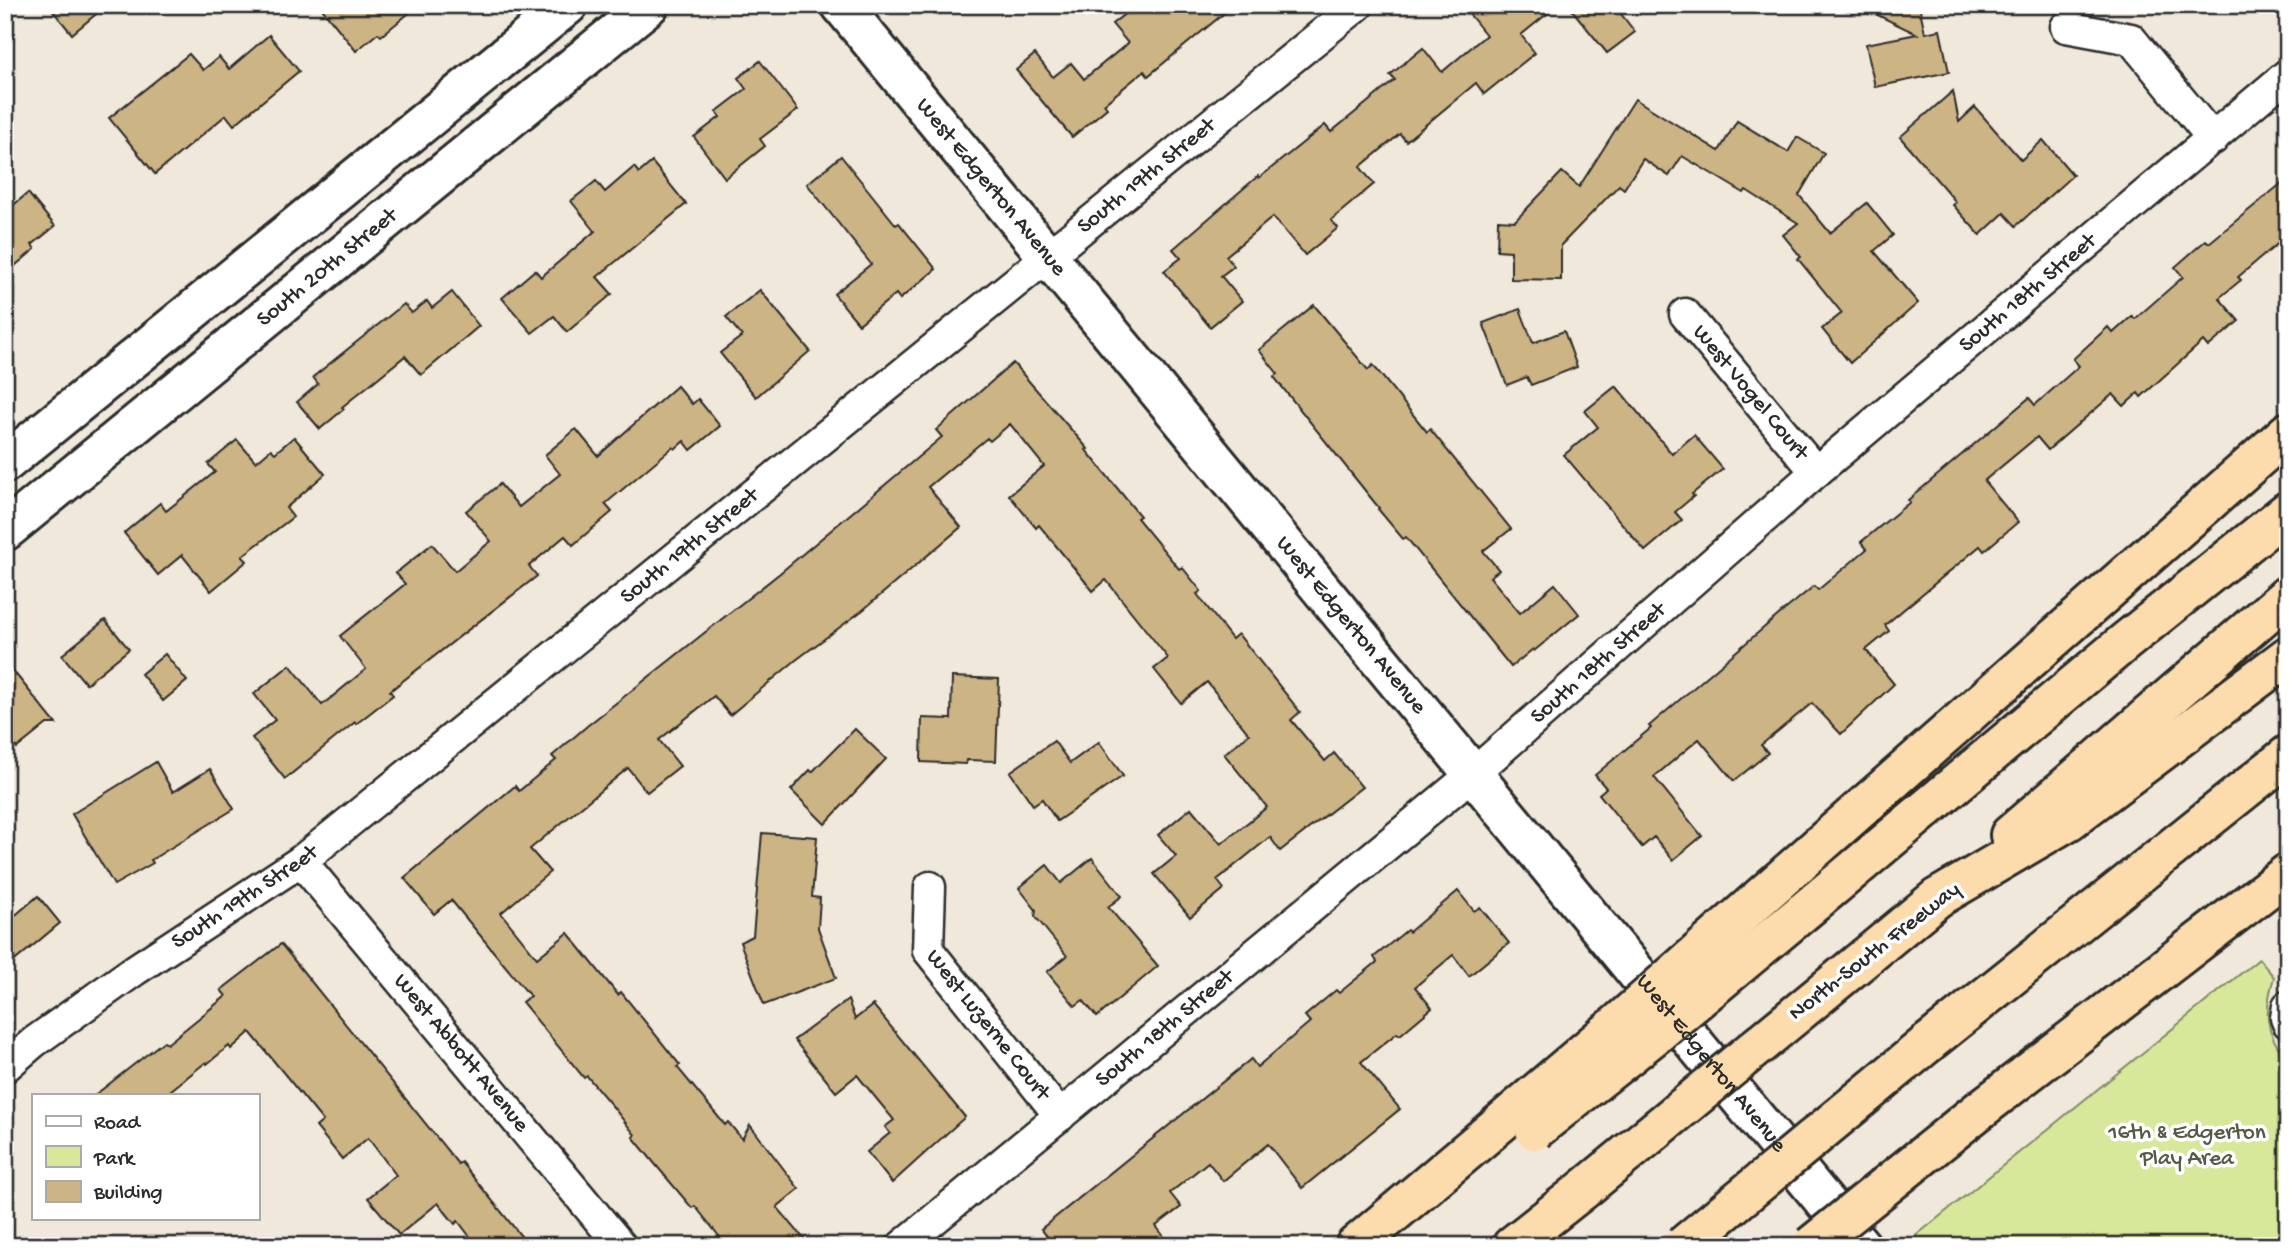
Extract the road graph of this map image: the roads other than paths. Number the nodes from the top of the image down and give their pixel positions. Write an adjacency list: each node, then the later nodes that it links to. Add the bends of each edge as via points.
1 (568, 5): 11 (street)
2 (649, 5): 14 (street, South 20th Street)
3 (841, 5): 8 (street, West Edgerton Avenue)
4 (1358, 5): 8 (street, South 19th Street)
5 (2066, 27): 7 (street, via 2130,39)
6 (2288, 74): 7 (street, South 18th Street)
7 (2213, 139): 12 (street, South 18th Street)
8 (1049, 256): 18 (street, West Edgerton Avenue); 19 (street, South 19th Street)
9 (1685, 314): 12 (street, West Vogel Court)
10 (2288, 432): 25 (highway, bridge, via 1616,1025)
11 (5, 463)
12 (1816, 472): 18 (street, South 18th Street)
13 (2288, 511): 25 (highway, bridge, via 1660,1031)
14 (5, 531)
15 (2288, 595): 22 (highway)
16 (2288, 656): 22 (highway, North-South Freeway, via 2070,820)
17 (2288, 755): 31 (highway, bridge, via 1928,1042)
18 (1474, 773): 24 (street, South 18th Street); 33 (street, West Edgerton Avenue)
19 (301, 861): 23 (street, South 19th Street, via 135,970); 26 (street, West Abbott Avenue)
20 (2288, 873): 32 (highway, bridge)
21 (930, 887): 24 (street, West Luzerne Court, via 928,950)
22 (1937, 898): 30 (highway, North-South Freeway, bridge)
23 (5, 1067)
24 (1060, 1116): 27 (street, South 18th Street)
25 (1526, 1120): 28 (highway); 29 (highway)
26 (621, 1246)
27 (902, 1246)
28 (1356, 1246)
29 (1392, 1246)
30 (1513, 1246)
31 (1683, 1246)
32 (1811, 1246)
33 (1861, 1246)

